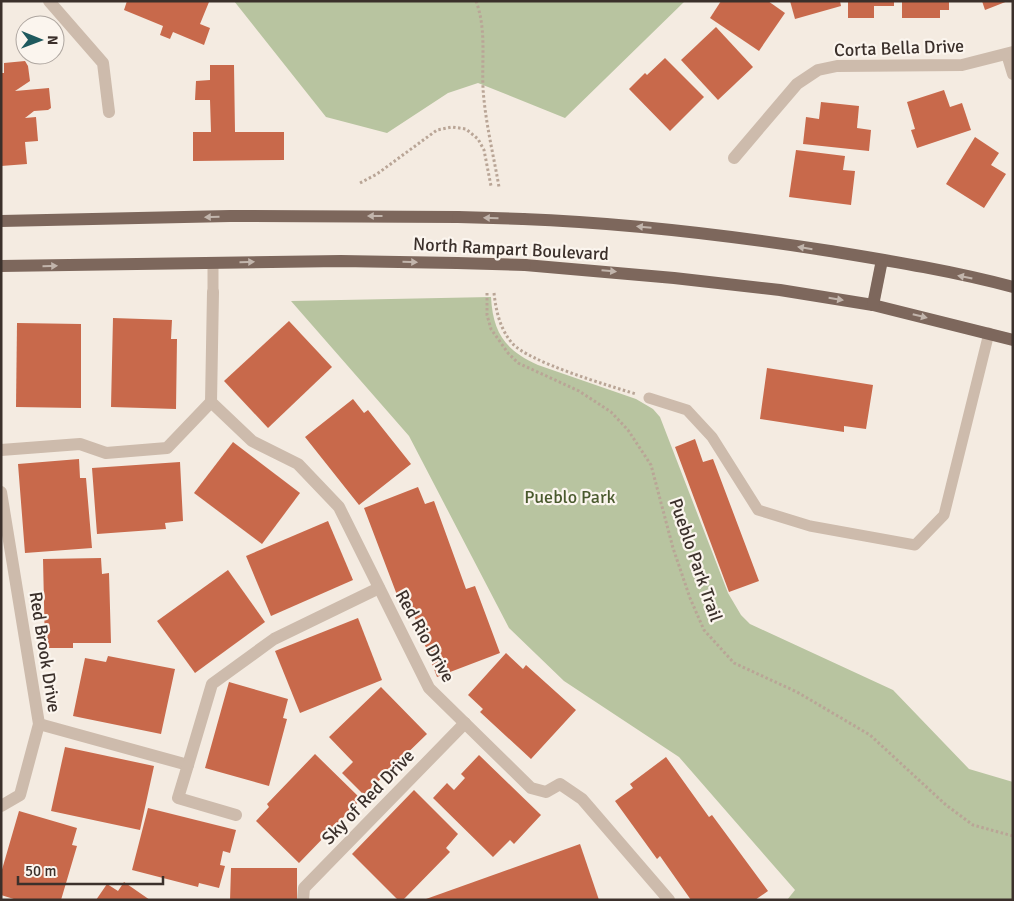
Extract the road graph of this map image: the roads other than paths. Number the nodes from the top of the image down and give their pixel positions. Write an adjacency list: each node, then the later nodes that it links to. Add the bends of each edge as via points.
1 (49, 1): 4 (street, via 103,63)
2 (1010, 53): 3 (street); 5 (street, Corta Bella Drive, via 962,65 837,66 818,70 797,84)
3 (1013, 74)
4 (109, 112)
5 (734, 158)
6 (1, 221): 7 (main road, North Rampart Boulevard, one-way to 6, bridge, via 777,243 572,221 239,216)
7 (882, 260): 10 (main road, North Rampart Boulevard, one-way to 7); 12 (main road)
8 (213, 263): 9 (main road, North Rampart Boulevard, one-way to 8); 11 (lane); 12 (main road, North Rampart Boulevard, one-way to 12, bridge, via 341,261 525,265 780,290)
9 (1, 266)
10 (1013, 287)
11 (213, 292): 16 (street)
12 (873, 305): 13 (main road, North Rampart Boulevard, one-way to 13)
13 (989, 333): 14 (main road, North Rampart Boulevard); 15 (lane, via 944,516 915,546 810,526 758,510 712,437 687,410)
14 (1013, 340)
15 (648, 398)
16 (211, 402): 17 (street, via 167,448 106,452 80,444); 19 (street, Red Rio Drive, via 252,441 298,464 339,508)
17 (1, 450)
18 (1, 492): 21 (street, Red Brook Drive)
19 (379, 588): 20 (street, Red Rio Drive, via 429,688); 22 (street, via 274,639 212,684)
20 (465, 723): 25 (street, Red Rio Drive, via 531,788 546,792 560,784 582,799); 26 (street, Sky of Red Drive, via 304,888)
21 (39, 724): 22 (street); 23 (street, Red Brook Drive, via 20,795)
22 (188, 766): 24 (street, via 178,798)
23 (1, 806)
24 (236, 815)
25 (667, 897): 27 (street)
26 (303, 900)
27 (653, 900)

